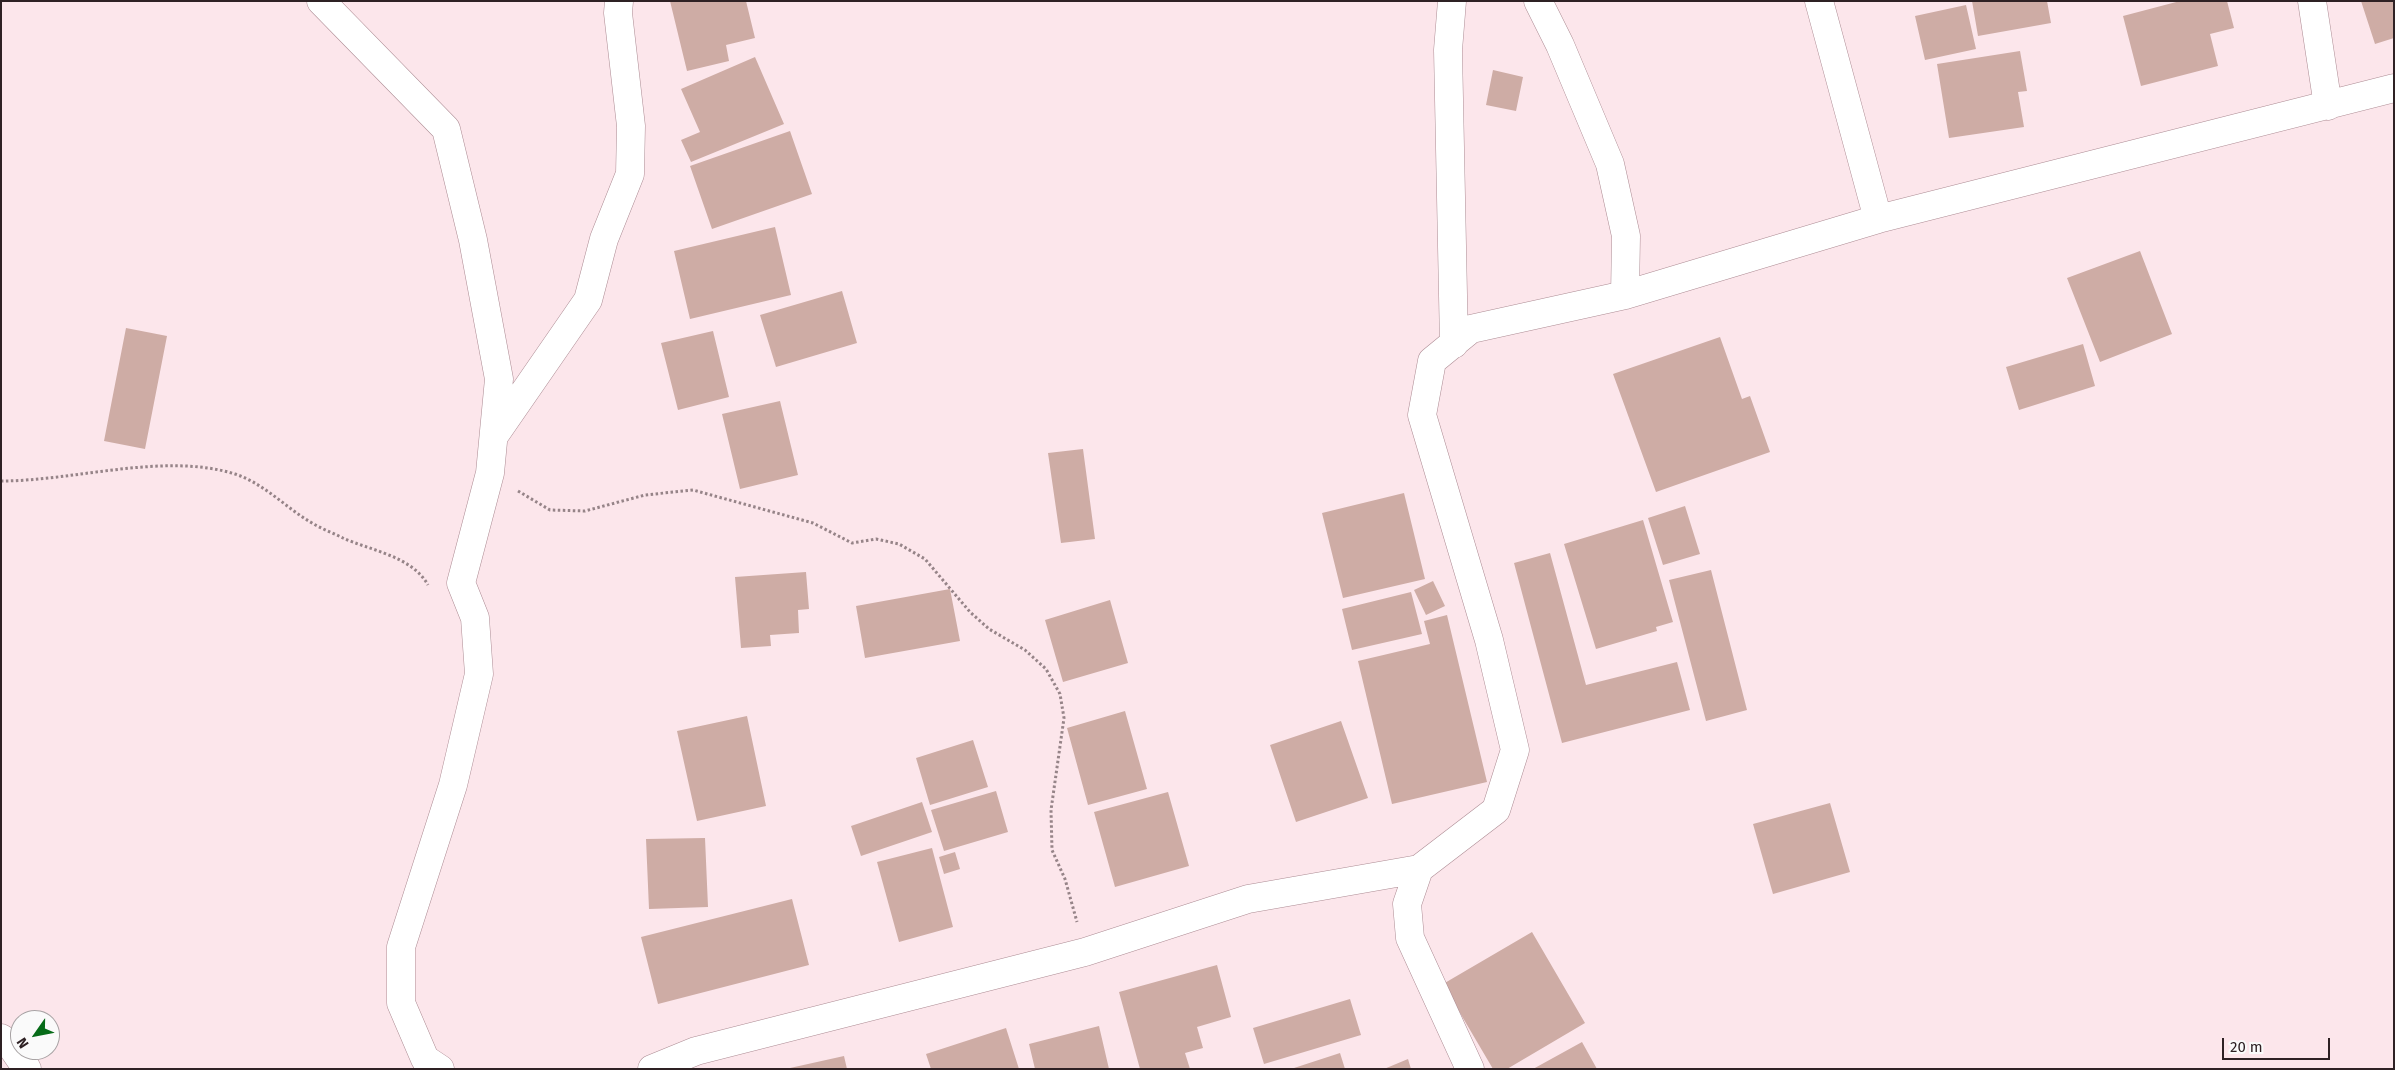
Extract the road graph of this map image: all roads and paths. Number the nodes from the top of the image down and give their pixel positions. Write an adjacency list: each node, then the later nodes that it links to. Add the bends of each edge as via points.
1 (320, 1): 12 (street, via 446,129 474,240 499,379)
2 (620, 1): 12 (street, via 618,13 631,126 630,174 604,239 588,300)
3 (1452, 1): 11 (street, via 1448,50)
4 (1538, 1): 10 (street, via 1610,164 1626,236)
5 (1819, 1): 9 (street)
6 (2312, 1): 8 (street)
7 (2394, 88): 8 (street)
8 (2328, 106): 9 (street)
9 (1878, 219): 10 (street)
10 (1625, 295): 11 (street, via 1471,329)
11 (1454, 344): 16 (street, via 1432,361 1422,415 1489,640 1515,750 1496,810)
12 (494, 437): 13 (street)
13 (490, 473): 17 (path, via 550,510 585,511 645,495 693,490 813,523 852,543 876,538 899,544 925,559 970,612 989,629 1025,650 1046,669 1060,694 1064,718 1051,810 1052,850 1065,879); 20 (street, via 461,583 475,618 479,674 453,785 401,947 401,1003 425,1059)
14 (1, 481): 15 (path, via 189,466 236,474 277,496 311,523 384,552 419,574)
15 (430, 588)
16 (1419, 870): 17 (street, via 1248,899); 22 (street, via 1407,904 1410,938)
17 (1084, 952): 21 (street, via 696,1051)
18 (1, 1038): 19 (street, via 9,1043)
19 (28, 1069)
20 (440, 1069)
21 (652, 1069)
22 (1470, 1069)

